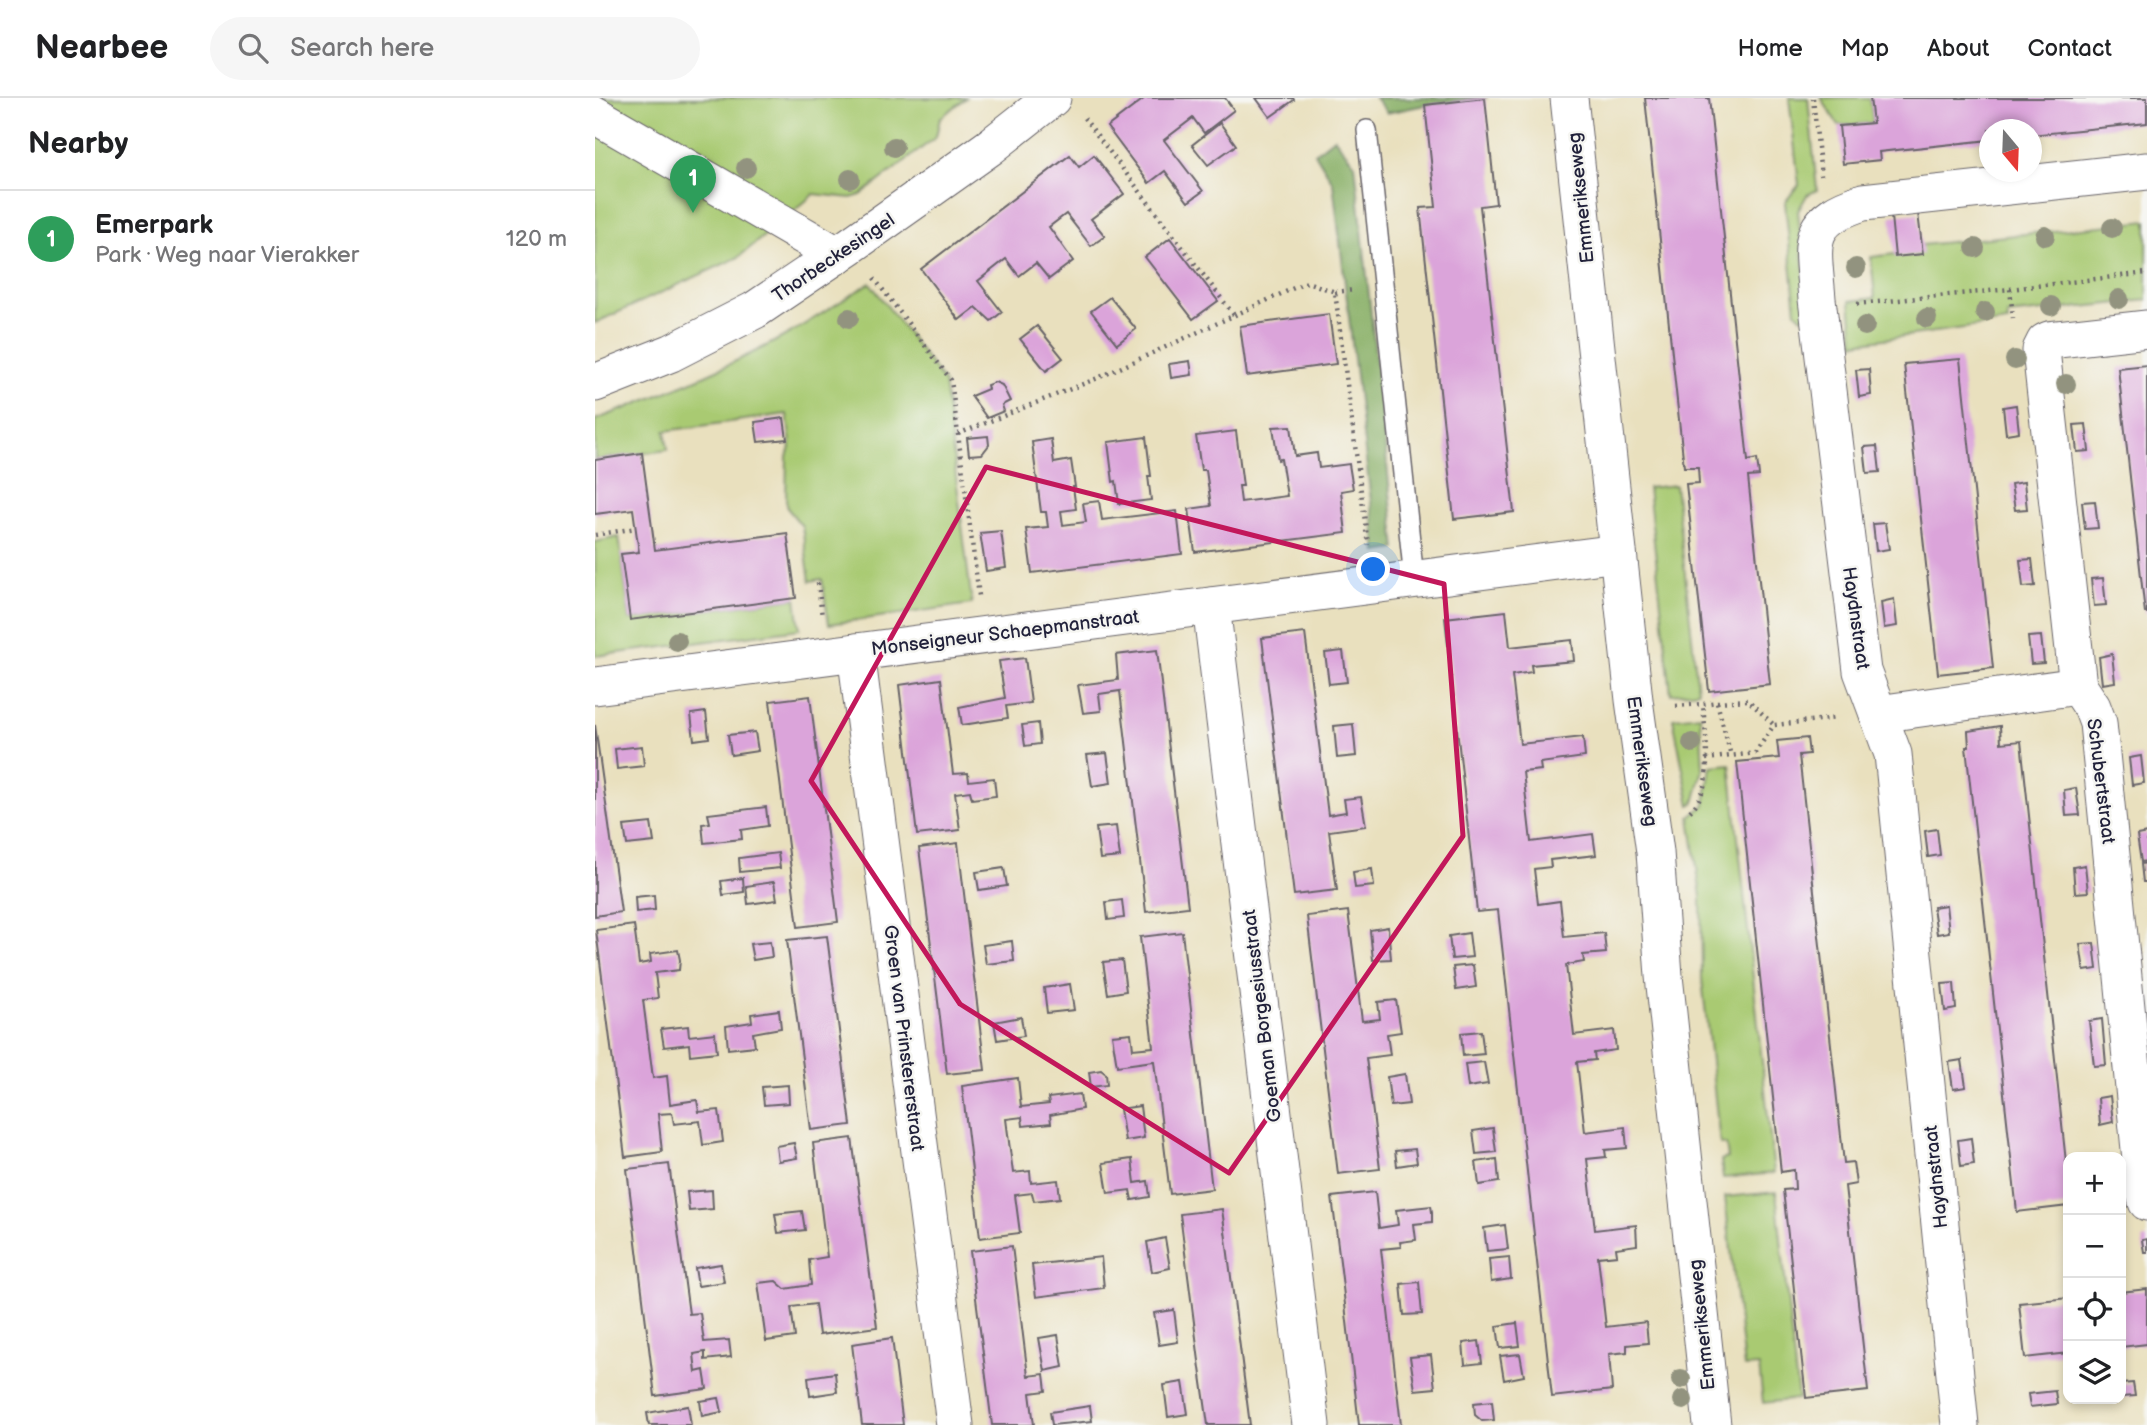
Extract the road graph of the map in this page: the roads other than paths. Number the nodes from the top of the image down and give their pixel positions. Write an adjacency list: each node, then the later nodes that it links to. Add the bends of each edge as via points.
1 (1569, 98): 9 (street, Emmerikseweg)
2 (1064, 103): 6 (street, Thorbeckesingel, via 990,147)
3 (595, 114): 6 (street)
4 (1367, 130): 10 (lane)
5 (2147, 171): 15 (street, Haydnstraat, via 1863,202 1843,208 1817,230 1813,244 1818,308 1862,671)
6 (844, 251): 8 (street, Thorbeckesingel, via 754,310 671,352)
7 (2147, 329): 14 (street, Schubertstraat, via 2049,340 2041,350)
8 (595, 383)
9 (1618, 552): 10 (street, Monseigneur Schaepmanstraat); 19 (street, Emmerikseweg, via 1655,852)
10 (1415, 579): 11 (street, Monseigneur Schaepmanstraat)
11 (1212, 606): 12 (street, Monseigneur Schaepmanstraat); 18 (street, Goeman Borgesiusstraat)
12 (856, 652): 13 (street, Monseigneur Schaepmanstraat); 17 (street, Groen van Prinstererstraat)
13 (595, 686)
14 (2078, 686): 15 (street); 16 (street, Schubertstraat, via 2098,723)
15 (1878, 714): 20 (street, Haydnstraat, via 1893,754)
16 (2147, 1202)
17 (955, 1425)
18 (1311, 1425)
19 (1712, 1425)
20 (1960, 1425)

